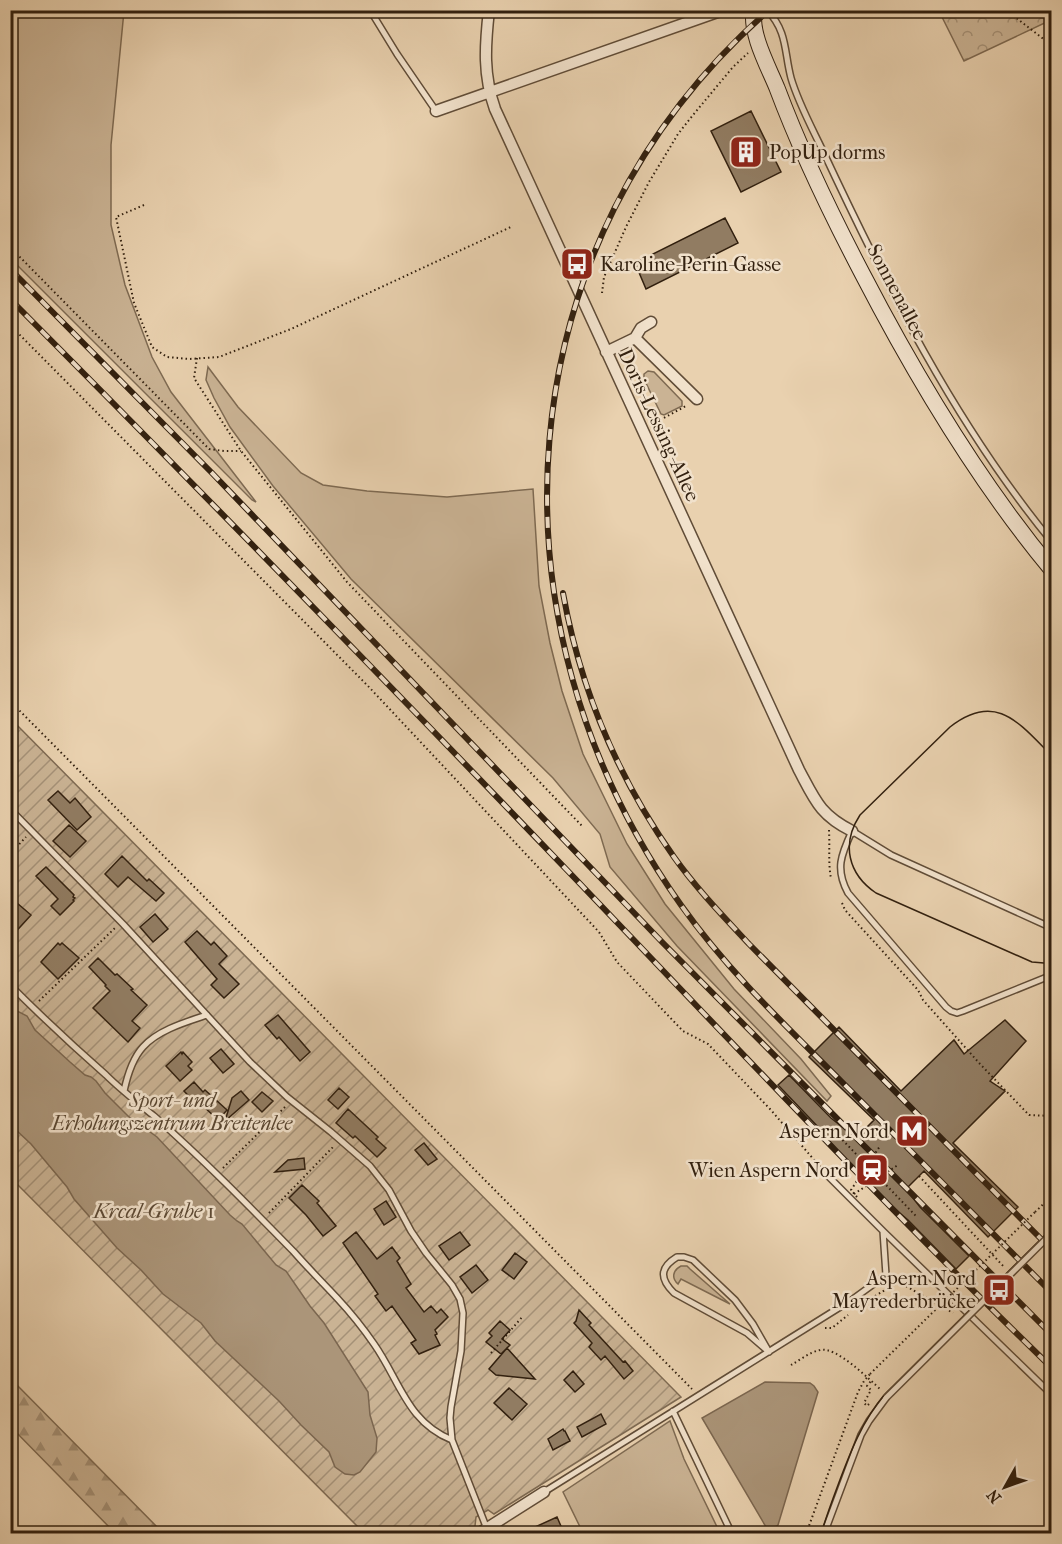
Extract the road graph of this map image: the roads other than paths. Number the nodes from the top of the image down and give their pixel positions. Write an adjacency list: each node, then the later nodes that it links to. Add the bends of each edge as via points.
1 (370, 10): 7 (lane)
2 (489, 10): 6 (street, Doris-Lessing-Allee, via 485,60)
3 (723, 10): 6 (street)
4 (754, 10): 13 (street, Sonnenallee, via 760,48 784,108 835,222 882,312 938,411 1023,535)
5 (767, 10): 12 (lane, via 783,34 791,78 810,123 897,301 954,403)
6 (489, 93): 7 (street); 10 (street, Doris-Lessing-Allee)
7 (436, 111)
8 (651, 322): 9 (street)
9 (635, 338): 10 (street); 11 (street)
10 (606, 352): 15 (street, Doris-Lessing-Allee, via 799,770 818,805 839,825)
11 (693, 401)
12 (1052, 542)
13 (1052, 570)
14 (10, 809): 19 (lane)
15 (852, 831): 16 (lane, via 891,855); 17 (lane, via 840,863 843,884 951,1011 973,1008)
16 (1052, 928)
17 (1052, 975)
18 (10, 985): 20 (lane)
19 (207, 1015): 20 (lane, via 144,1046); 27 (lane, via 291,1101 381,1179 419,1244 452,1285 463,1313 450,1418)
20 (124, 1091): 27 (lane, via 216,1175 337,1298 374,1344 419,1419)
21 (828, 1176): 22 (lane)
22 (883, 1232): 24 (lane, via 886,1275); 25 (lane)
23 (1052, 1233): 31 (lane, bridge, via 886,1398 868,1421)
24 (769, 1352): 24 (lane, via 747,1333 666,1286 663,1277 669,1262 684,1257 709,1274 735,1300); 26 (lane)
25 (1052, 1395)
26 (673, 1411): 28 (lane); 30 (lane)
27 (452, 1440): 29 (lane)
28 (544, 1492): 29 (street)
29 (484, 1532)
30 (732, 1533)
31 (824, 1533)

